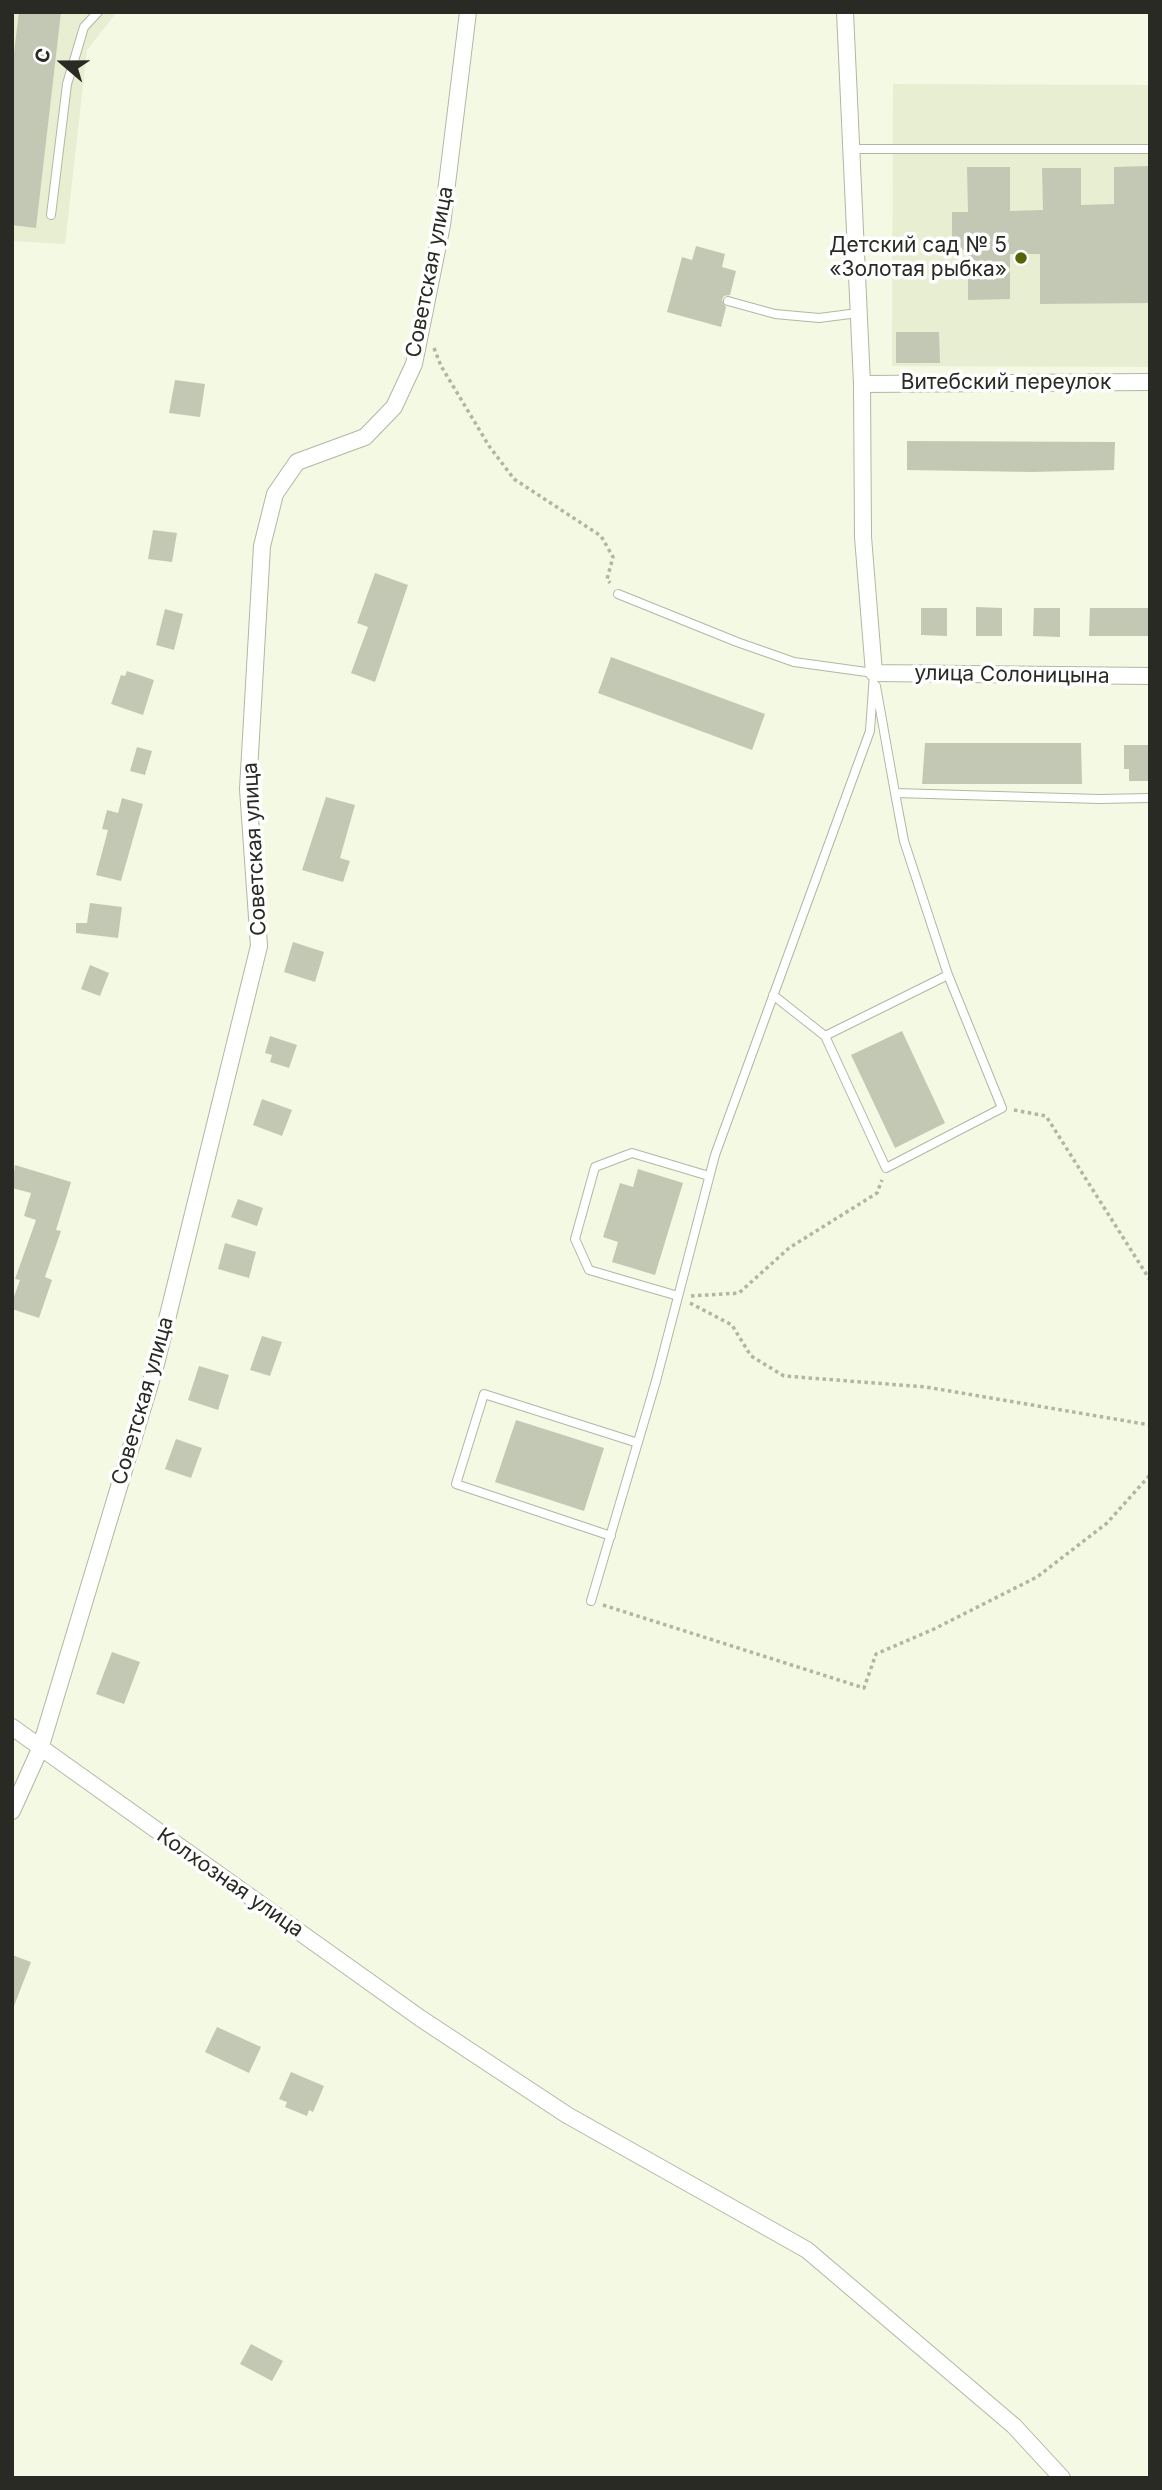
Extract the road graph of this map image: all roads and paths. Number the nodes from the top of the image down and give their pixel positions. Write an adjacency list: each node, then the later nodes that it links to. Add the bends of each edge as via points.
1 (98, 12): 6 (lane, via 84,27 67,84)
2 (468, 12): 9 (street, Советская улица, via 442,225)
3 (845, 12): 4 (street)
4 (849, 149): 5 (lane); 8 (street)
5 (1150, 149)
6 (51, 215)
7 (728, 301): 8 (lane, via 775,314 819,318)
8 (858, 313): 11 (street)
9 (423, 316): 12 (path, via 441,366 489,446 514,479 601,536 613,557 607,579); 31 (street, Советская улица, via 414,364 394,407 365,438 297,462 275,494 262,546 248,789 259,946 156,1364)
10 (1150, 382): 11 (street, Витебский переулок)
11 (862, 384): 13 (street, via 863,537)
12 (618, 594): 13 (lane, via 794,662)
13 (874, 673): 14 (street, улица Солоницына); 15 (lane); 18 (lane, via 870,731)
14 (1150, 677)
15 (895, 793): 16 (lane); 17 (lane, via 904,841)
16 (1150, 798)
17 (948, 975): 19 (lane); 20 (lane)
18 (774, 995): 19 (lane); 22 (lane)
19 (825, 1036): 21 (lane)
20 (1002, 1108): 21 (lane); 23 (path, via 1046,1116)
21 (886, 1168): 24 (path, via 877,1193 789,1248 739,1293)
22 (709, 1176): 24 (lane); 24 (lane, via 632,1153 595,1167 575,1239 589,1270)
23 (1150, 1280)
24 (678, 1296): 25 (path, via 732,1325 751,1356 784,1376 926,1387); 26 (lane)
25 (1150, 1426)
26 (638, 1443): 28 (lane); 28 (lane, via 484,1394 456,1484)
27 (1150, 1475): 29 (path, via 1107,1523 1037,1577 876,1654 864,1688)
28 (611, 1536): 29 (lane)
29 (592, 1601)
30 (12, 1727): 31 (street, Колхозная улица)
31 (40, 1749): 32 (street, Советская улица); 33 (street, Колхозная улица, via 420,2018 567,2115 807,2250 1014,2426)
32 (12, 1811)
33 (1062, 2478)

